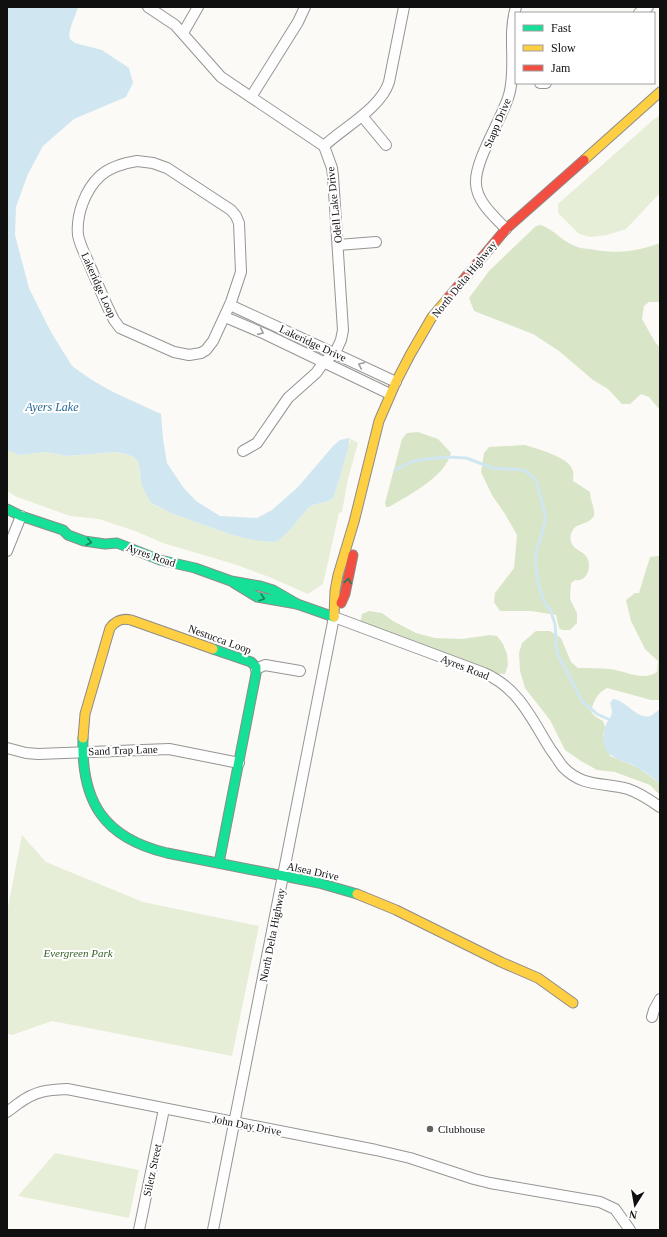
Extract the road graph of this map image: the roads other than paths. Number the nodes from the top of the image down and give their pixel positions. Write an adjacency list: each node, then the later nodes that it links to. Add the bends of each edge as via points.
1 (148, 7): 6 (street)
2 (198, 7): 6 (street)
3 (305, 7): 9 (street)
4 (404, 7): 10 (street, via 387,87 381,98)
5 (516, 7): 7 (street, Stapp Drive, via 512,27)
6 (183, 33): 9 (street, via 216,73)
7 (514, 80): 13 (street, Stapp Drive, via 476,179 481,200)
8 (660, 92): 13 (street, North Delta Highway)
9 (251, 97): 12 (street)
10 (362, 116): 11 (street); 12 (street)
11 (386, 145)
12 (324, 146): 15 (street, Odell Lake Drive, via 333,176)
13 (506, 229): 20 (street, North Delta Highway, via 432,317)
14 (376, 242): 15 (street)
15 (338, 245): 18 (street, Odell Lake Drive, via 343,330)
16 (230, 305): 17 (street, Lakeridge Loop); 17 (street, Lakeridge Loop, via 242,272 238,223 234,213 167,168 153,163 127,162 100,176 82,205 78,235 116,324 124,331 174,352 189,355 201,353 210,346); 18 (street, Lakeridge Drive)
17 (225, 317): 19 (street, Lakeridge Drive, one-way to 19)
18 (335, 353): 19 (street, Odell Lake Drive); 20 (street, Lakeridge Drive, one-way to 18)
19 (324, 362): 21 (street, Lakeridge Drive); 22 (street, Odell Lake Drive, via 316,373 288,398 257,443)
20 (396, 382): 21 (street, North Delta Highway)
21 (390, 394): 30 (street, North Delta Highway, via 374,438 354,522 338,575)
22 (243, 451)
23 (7, 509): 24 (street, Ayres Road)
24 (21, 516): 25 (street, Ayres Road); 29 (street)
25 (63, 530): 26 (street, Ayres Road); 28 (street, Ayres Road, one-way to 28, via 68,535 84,541)
26 (82, 530)
27 (98, 533): 28 (street, Ayres Road, via 111,538)
28 (117, 544): 30 (street, Ayres Road, via 231,581 257,597 297,604)
29 (7, 551)
30 (334, 617): 36 (street, Ayres Road, via 484,673 499,681 519,698 563,767 588,783 640,793); 38 (street, North Delta Highway)
31 (256, 669): 32 (street, via 265,665); 34 (street, Nestucca Loop, via 251,662 131,620 118,620 110,628 85,714); 35 (street, Nestucca Loop)
32 (300, 671)
33 (7, 748): 34 (street, Sand Trap Lane, via 32,753)
34 (84, 752): 35 (street, Sand Trap Lane, via 169,749); 37 (street, Alsea Drive, via 86,777 92,798 101,816 114,830 130,841 152,850)
35 (239, 763): 37 (street, Nestucca Loop)
36 (660, 807)
37 (219, 864): 38 (street, Alsea Drive)
38 (283, 876): 40 (street, Alsea Drive, via 326,884 378,902 505,964 525,970); 44 (street, North Delta Highway)
39 (660, 999): 41 (street)
40 (573, 1003)
41 (652, 1018)
42 (164, 1109): 43 (street, John Day Drive, via 66,1089 49,1090 30,1096); 44 (street, John Day Drive); 45 (street, Siletz Street)
43 (7, 1112)
44 (235, 1122): 46 (street, North Delta Highway); 47 (street, John Day Drive, via 410,1158 490,1183 600,1202 615,1209)
45 (139, 1230)
46 (213, 1230)
47 (630, 1230)

